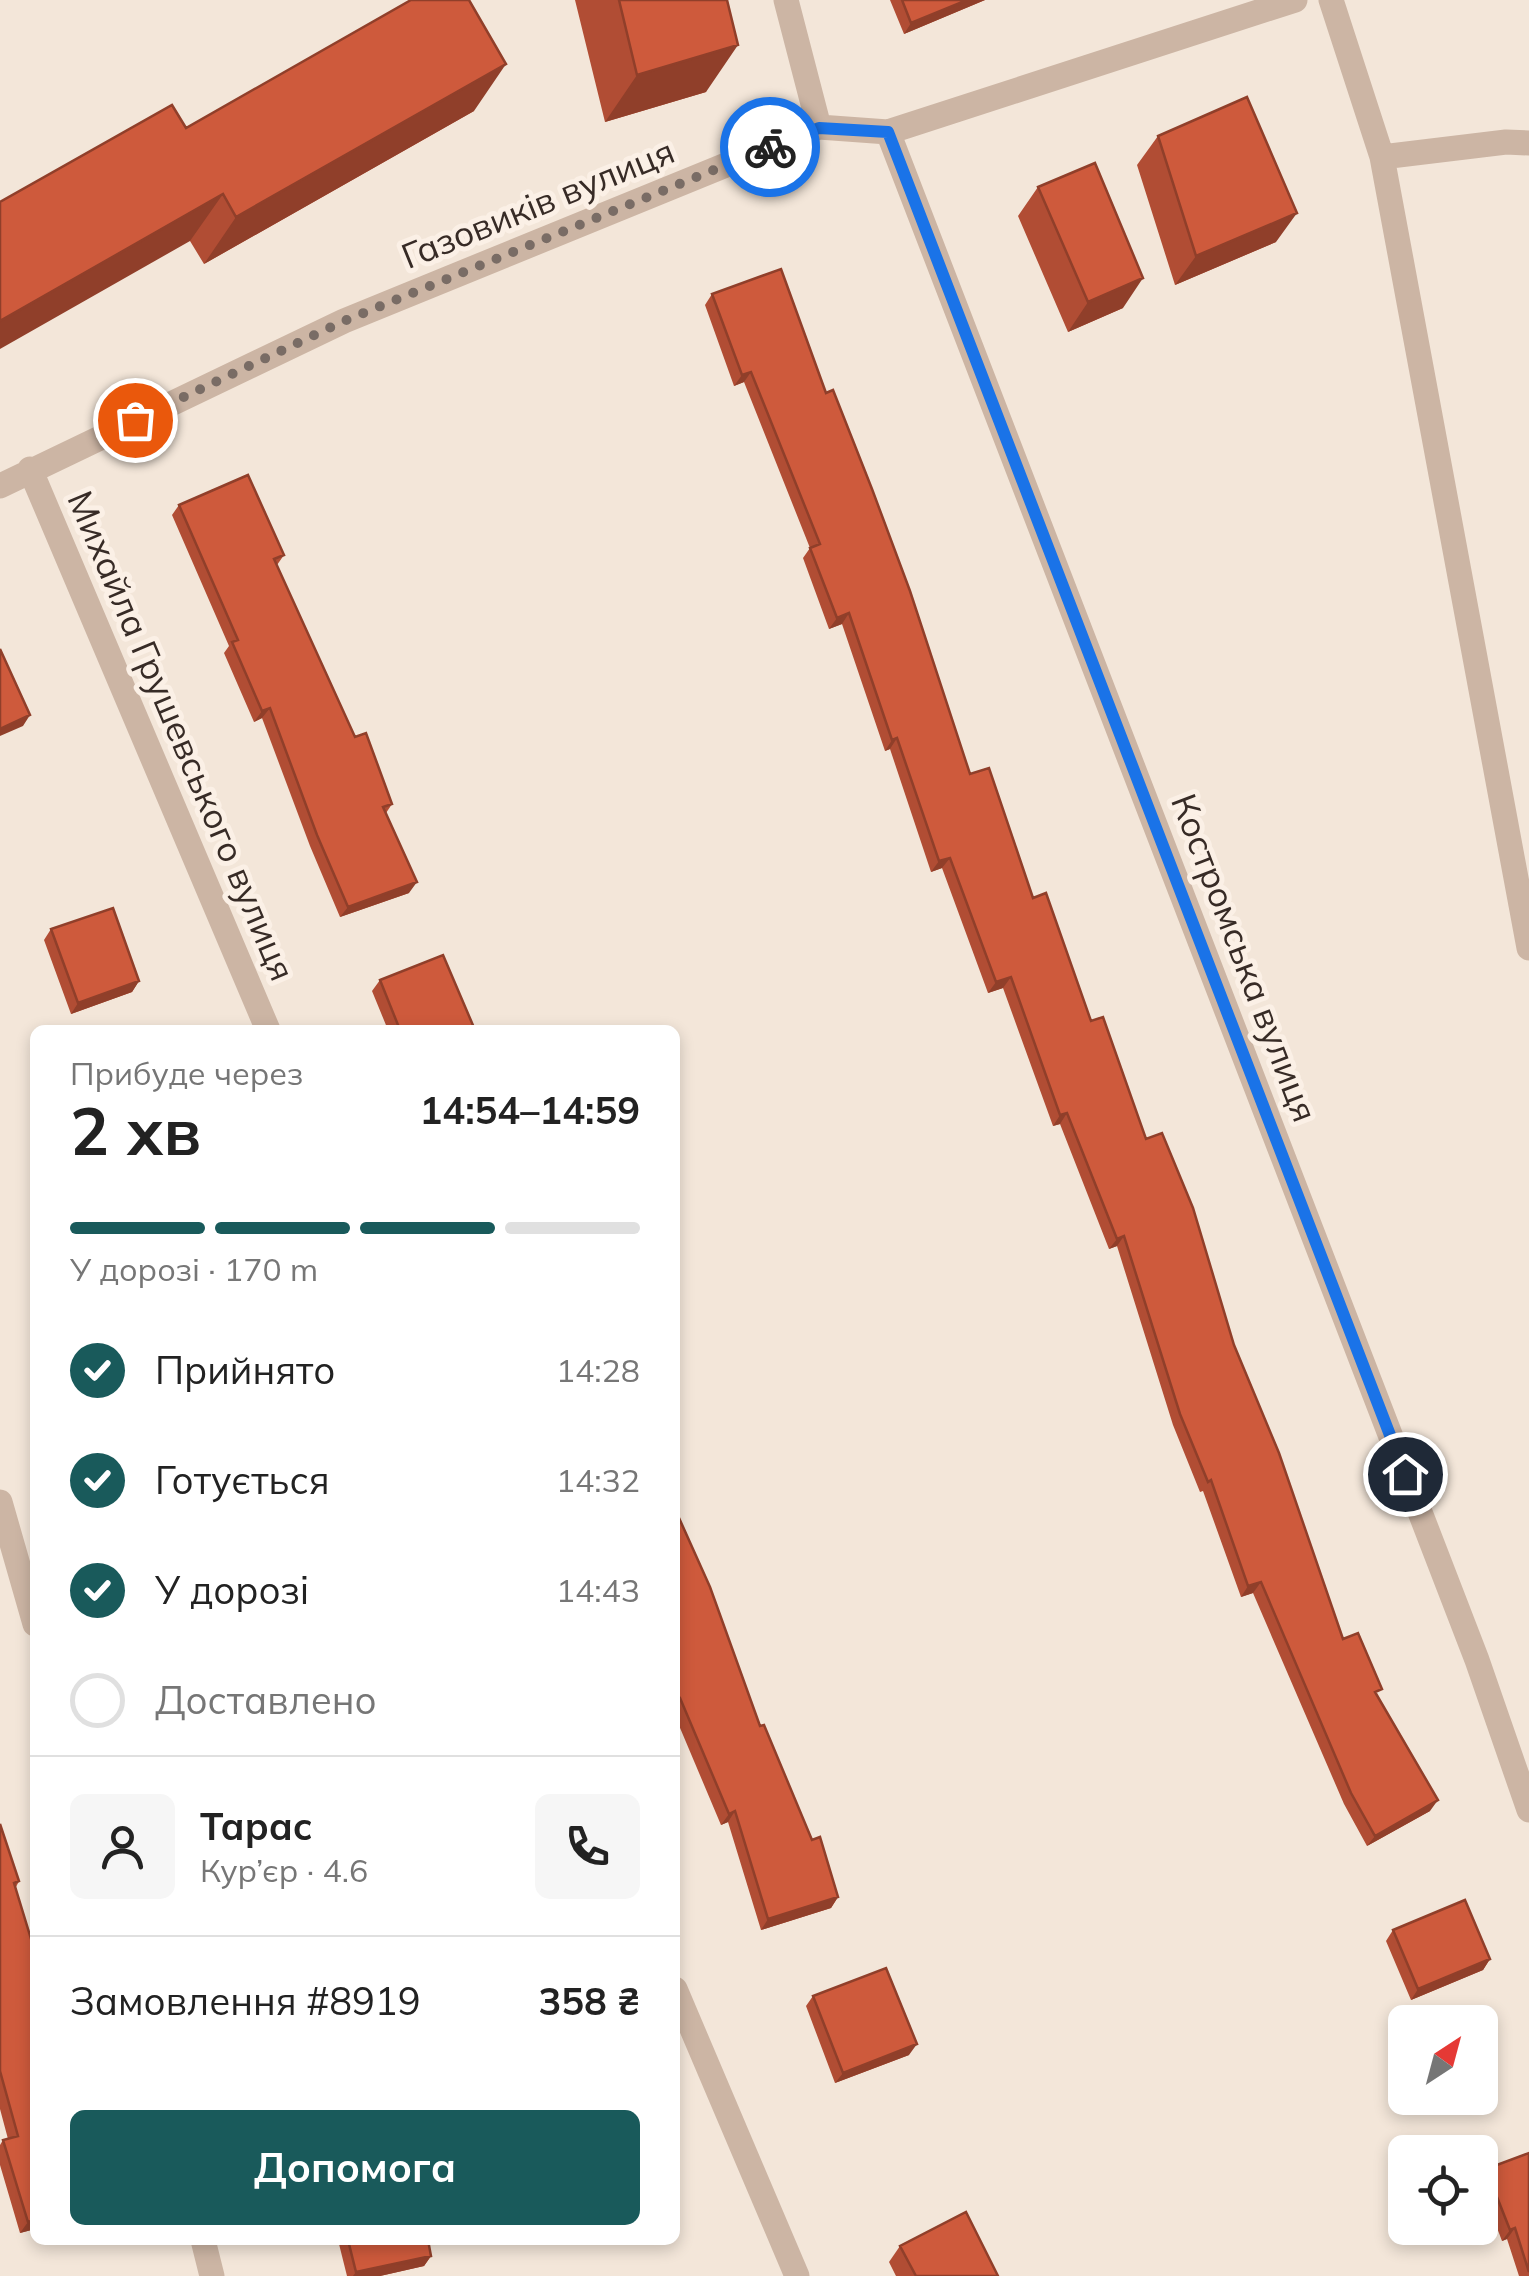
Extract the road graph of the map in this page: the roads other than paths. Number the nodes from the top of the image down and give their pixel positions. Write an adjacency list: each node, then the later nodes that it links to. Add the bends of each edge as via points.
1 (786, 0): 4 (street)
2 (1295, 0): 5 (street, Газовиків вулиця)
3 (1331, 0): 7 (street)
4 (819, 128): 5 (street, Газовиків вулиця); 8 (street, Газовиків вулиця, via 344,321)
5 (888, 132): 14 (street, Костромська вулиця)
6 (1529, 143): 7 (street)
7 (1382, 157): 10 (street)
8 (30, 469): 9 (street, Газовиків вулиця); 11 (street, Михайла Грушевського вулиця)
9 (0, 486)
10 (1529, 948)
11 (266, 1025)
12 (0, 1502): 13 (street)
13 (30, 1607)
14 (1529, 1810)
15 (680, 2001): 18 (street)
16 (203, 2245): 17 (street)
17 (212, 2276)
18 (797, 2276)

